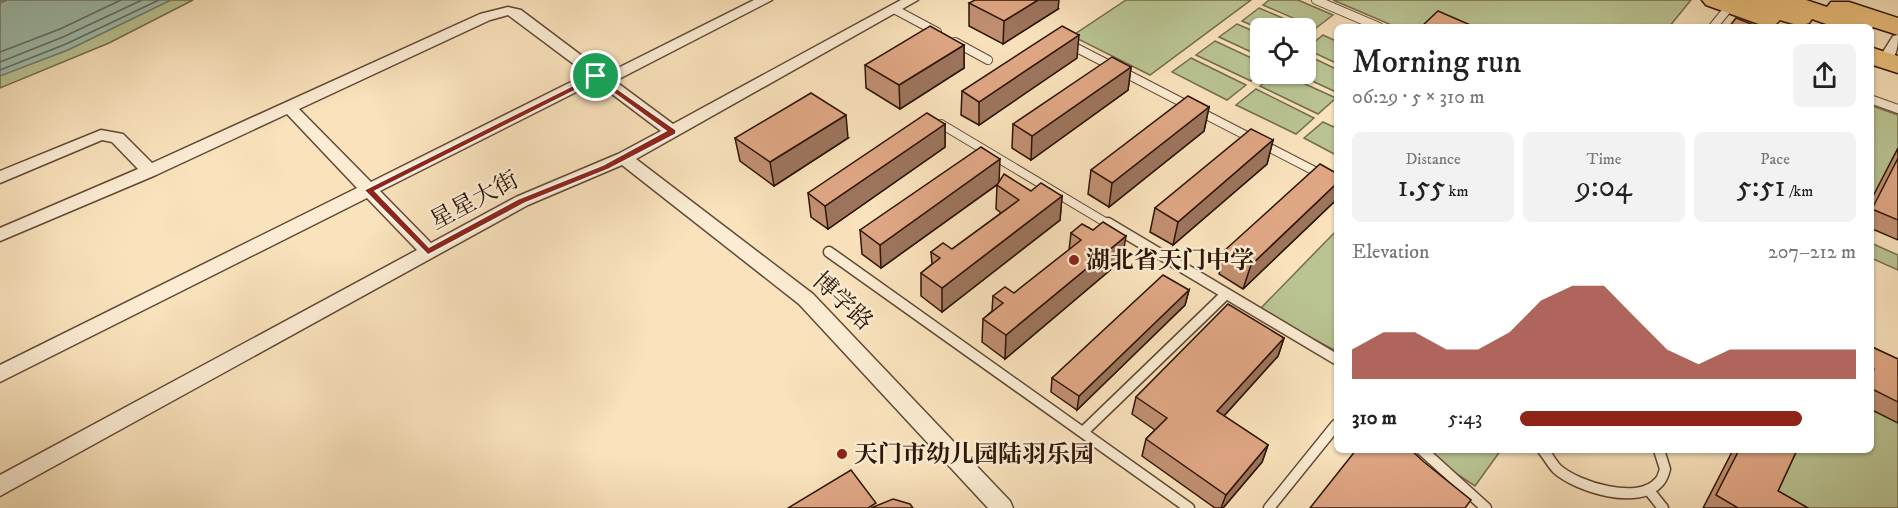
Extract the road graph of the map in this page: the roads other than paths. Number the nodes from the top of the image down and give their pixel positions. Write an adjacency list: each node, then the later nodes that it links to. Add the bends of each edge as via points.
1 (765, 0): 19 (street)
2 (911, 0): 7 (street, 星星大街)
3 (1316, 0): 8 (lane)
4 (1781, 0): 12 (highway)
5 (1821, 0): 13 (highway)
6 (1732, 1): 9 (lane); 10 (highway); 11 (highway)
7 (894, 9): 18 (lane); 24 (street, 星星大街)
8 (1373, 24)
9 (1715, 24)
10 (1784, 24)
11 (1815, 24)
12 (1851, 24)
13 (1856, 24)
14 (1874, 34): 17 (highway)
15 (1874, 36): 17 (highway)
16 (1064, 42): 28 (lane)
17 (1890, 47)
18 (988, 60)
19 (600, 79): 21 (street, via 516,13 508,11 485,17); 24 (street); 29 (street)
20 (1874, 101): 22 (lane)
21 (289, 107): 26 (street); 29 (street)
22 (1898, 110)
23 (941, 124): 33 (lane)
24 (673, 132): 25 (street, 星星大街)
25 (624, 158): 31 (street, 星星大街, via 522,201); 43 (street, 博学路, via 823,315 856,346)
26 (150, 171): 27 (street, via 117,138 101,135); 30 (street)
27 (0, 177)
28 (1334, 181)
29 (369, 190): 31 (street); 35 (street)
30 (0, 235)
31 (428, 251): 41 (street, 星星大街)
32 (829, 252): 37 (lane)
33 (1225, 295): 34 (lane); 37 (lane)
34 (1334, 358)
35 (0, 374)
36 (1334, 427): 45 (lane)
37 (1083, 432): 44 (lane)
38 (1425, 453): 46 (lane)
39 (1545, 453): 42 (lane, via 1556,469 1596,494 1619,500)
40 (1660, 453): 42 (lane, via 1665,470 1662,482)
41 (0, 486)
42 (1651, 493): 47 (lane)
43 (1002, 508)
44 (1189, 508)
45 (1269, 508)
46 (1486, 508)
47 (1663, 508)

